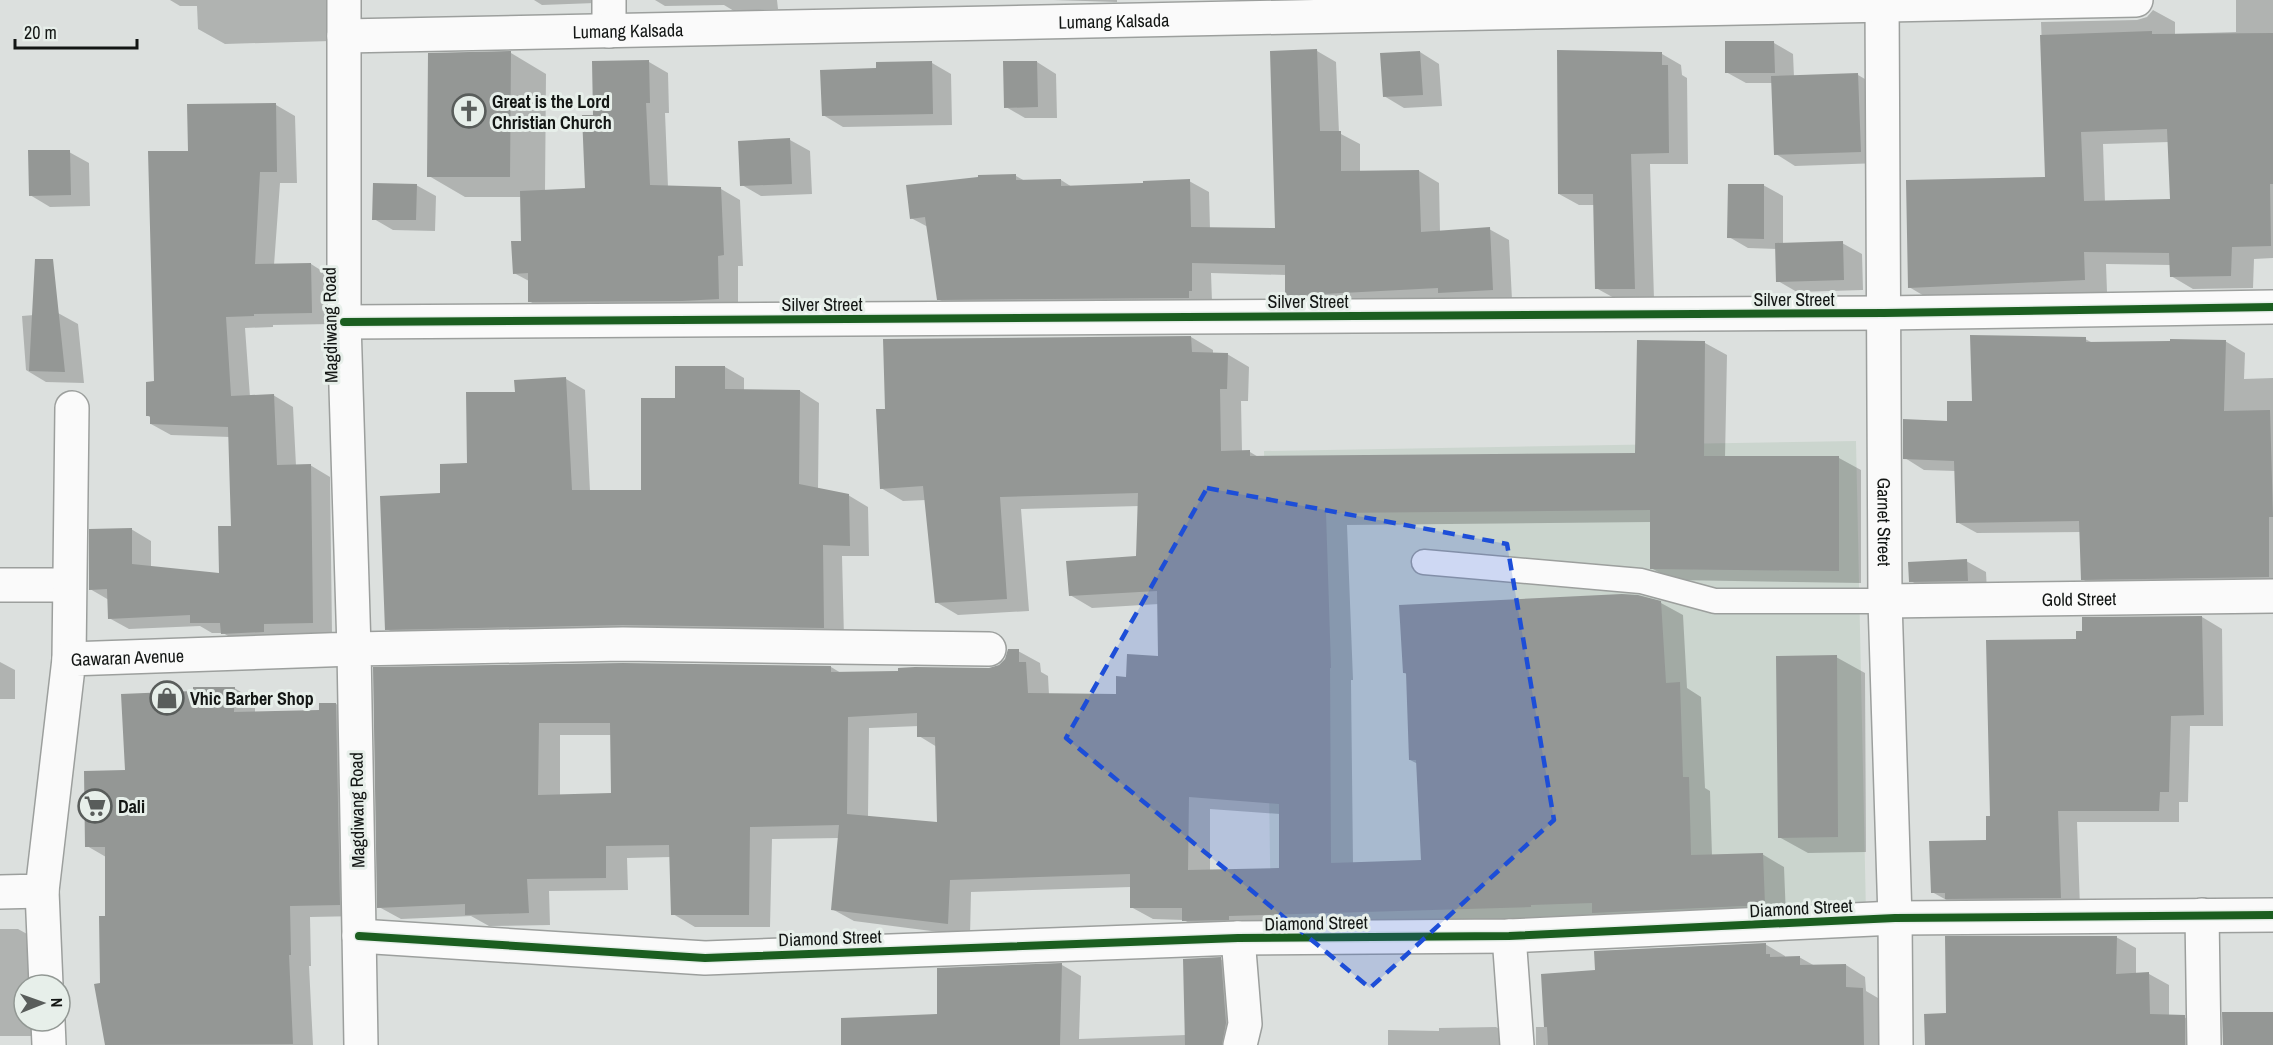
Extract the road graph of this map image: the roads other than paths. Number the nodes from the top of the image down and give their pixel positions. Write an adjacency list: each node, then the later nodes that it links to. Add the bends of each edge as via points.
1 (344, 0): 5 (street, Magdiwang Road)
2 (2136, 0): 3 (street, Lumang Kalsada)
3 (1882, 3): 4 (street, Lumang Kalsada); 7 (street, Garnet Street)
4 (609, 15): 5 (street, Lumang Kalsada)
5 (344, 36): 8 (street, Magdiwang Road)
6 (2273, 307): 7 (street, Silver Street)
7 (1884, 313): 8 (street, Silver Street); 14 (street, Garnet Street)
8 (344, 322): 15 (street, Magdiwang Road)
9 (72, 408): 12 (street)
10 (1424, 562): 14 (lane, via 1641,581 1715,600)
11 (0, 585): 12 (street)
12 (69, 585): 17 (street)
13 (2273, 596): 14 (street, Gold Street)
14 (1886, 601): 22 (street, Garnet Street)
15 (354, 649): 16 (street, Gawaran Avenue, via 623,645); 17 (street, Gawaran Avenue); 23 (street, Magdiwang Road)
16 (990, 649)
17 (69, 659): 18 (street, Gawaran Avenue)
18 (42, 891): 19 (street); 26 (street, Gawaran Avenue)
19 (0, 892)
20 (2202, 915): 21 (street, Diamond Street); 22 (street, Diamond Street); 31 (street)
21 (2273, 915)
22 (1895, 918): 24 (street, Diamond Street); 30 (street, Garnet Street)
23 (359, 936): 25 (street, Diamond Street, via 705,958); 27 (street, Magdiwang Road)
24 (1509, 936): 25 (street, Diamond Street); 29 (street)
25 (1238, 938): 28 (street, via 1245,1024)
26 (45, 973)
27 (361, 1045)
28 (1240, 1045)
29 (1517, 1045)
30 (1896, 1045)
31 (2204, 1045)

